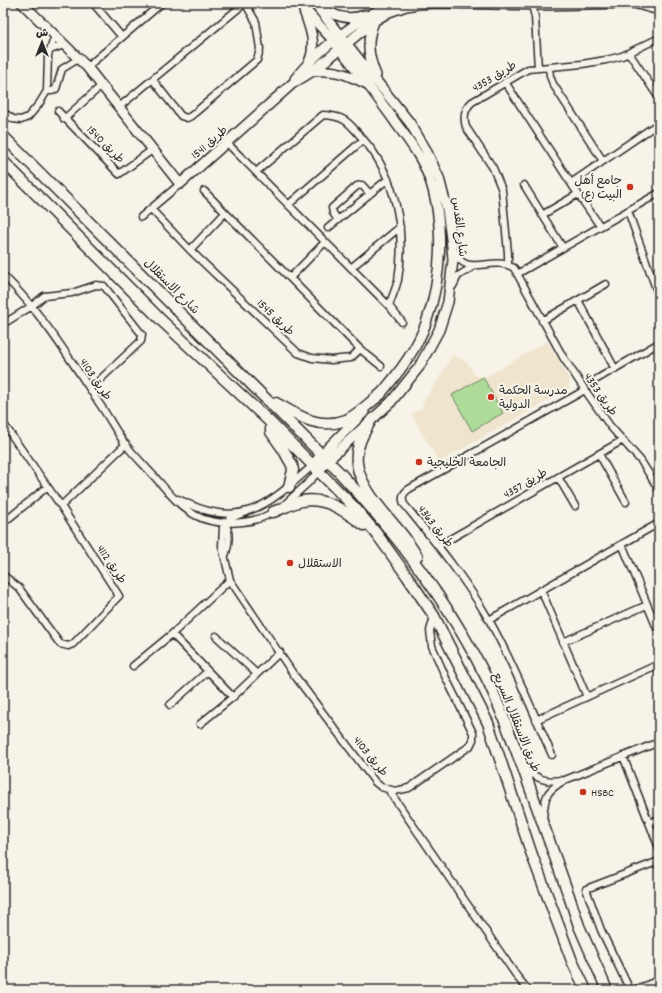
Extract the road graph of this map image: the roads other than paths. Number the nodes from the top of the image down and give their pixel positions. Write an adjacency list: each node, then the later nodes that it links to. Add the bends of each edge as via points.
1 (22, 3): 13 (main road)
2 (93, 3): 14 (street)
3 (162, 3): 14 (street)
4 (245, 3): 25 (street); 25 (street, via 256,22 260,55 191,116 182,116)
5 (316, 3): 11 (main road, via 344,19 361,17); 16 (main road, شارع القدس)
6 (392, 3): 11 (main road)
7 (634, 3): 9 (main road); 10 (main road)
8 (301, 4): 16 (main road, شارع القدس); 21 (main road, via 312,36)
9 (532, 5): 12 (main road, via 418,4 397,9); 23 (street)
10 (659, 10)
11 (376, 11): 16 (main road)
12 (374, 21): 16 (main road); 27 (main road, via 368,48)
13 (55, 36): 17 (main road); 18 (street)
14 (122, 37): 22 (street)
15 (655, 40): 19 (street, طريق 4353)
16 (340, 42): 21 (main road, طريق 1541); 27 (main road, شارع القدس); 28 (main road, شارع القدس)
17 (64, 45): 18 (street); 20 (main road)
18 (50, 50): 30 (street)
19 (629, 53): 24 (street, طريق 4353, via 598,62); 31 (street)
20 (78, 59): 22 (main road); 30 (street, via 62,69 56,89 52,92)
21 (311, 67): 28 (main road, via 337,71); 39 (main road, طريق 1541)
22 (87, 68): 29 (main road)
23 (538, 68): 24 (street, طريق 4353); 26 (street, طريق 4353, via 523,71)
24 (549, 68): 42 (street, via 553,84)
25 (153, 80): 32 (street)
26 (505, 82): 45 (street); 66 (street, طريق 4353, via 468,105 464,120 493,168 502,190)
27 (380, 83): 63 (main road, شارع القدس, via 410,122 439,178 448,209)
28 (368, 85): 88 (main road, شارع القدس, via 418,154 430,182 437,210 440,251 437,284 426,324 408,360)
29 (101, 86): 32 (main road); 35 (street)
30 (47, 91): 34 (street, via 28,117 21,120 13,119)
31 (659, 98)
32 (119, 107): 40 (main road)
33 (58, 111): 35 (street, طريق 1540)
34 (3, 112)
35 (64, 118): 40 (street, طريق 1540, via 118,174)
36 (659, 123): 42 (street)
37 (3, 136): 89 (main road, شارع الاستقلال)
38 (363, 140): 43 (street, via 347,121 335,115 323,115); 44 (street, via 374,151); 52 (street)
39 (227, 143): 43 (street); 46 (main road, طريق 1541)
40 (152, 150): 46 (main road)
41 (3, 161): 91 (main road, via 162,321)
42 (603, 161): 45 (street)
43 (256, 172): 52 (street)
44 (388, 179): 50 (street); 60 (street)
45 (571, 183): 51 (street)
46 (180, 184): 53 (street, طريق 1541)
47 (524, 185): 56 (street)
48 (204, 191): 55 (street)
49 (659, 193): 54 (street)
50 (370, 194): 58 (street); 58 (street, via 362,185 357,186 332,208)
51 (578, 194): 56 (street); 59 (street)
52 (288, 205): 62 (street)
53 (151, 208): 57 (street, طريق 1541); 65 (street, طريق 1545)
54 (628, 211): 59 (street); 73 (street)
55 (225, 213): 65 (street); 71 (street)
56 (542, 215): 64 (street)
57 (140, 217)
58 (338, 220): 61 (street)
59 (600, 226): 64 (street)
60 (400, 227): 68 (street); 77 (street, via 398,280)
61 (328, 228)
62 (325, 242): 68 (street); 71 (street)
63 (452, 247): 67 (street, via 459,260); 75 (main road, شارع القدس)
64 (563, 248): 69 (street)
65 (190, 250): 82 (street, طريق 1545, via 298,353 312,358 332,360 351,358)
66 (508, 265): 67 (street, via 497,263); 69 (street, طريق 4353)
67 (474, 266): 75 (street, via 455,280)
68 (351, 268): 77 (street)
69 (518, 274): 78 (street, طريق 4353)
70 (3, 275): 76 (street, طريق 4103)
71 (290, 278): 82 (street)
72 (606, 284): 74 (street)
73 (659, 297)
74 (578, 300): 78 (street); 84 (street)
75 (448, 302): 90 (main road, شارع القدس, via 438,330 419,367 391,402)
76 (32, 306): 80 (street); 86 (street, طريق 4103); 86 (street, via 44,296 72,293 100,285 107,288 140,332 141,341)
77 (389, 306): 79 (street)
78 (542, 321): 87 (street, طريق 4353)
79 (402, 322)
80 (3, 324)
81 (659, 343): 84 (street)
82 (360, 349): 83 (street)
83 (381, 366)
84 (615, 369): 85 (street)
85 (597, 379)
86 (90, 390): 94 (street, طريق 4103)
87 (585, 390): 93 (street, طريق 4353); 114 (street, طريق 4363, via 406,492 402,498 404,504)
88 (381, 394): 89 (main road, via 346,420 331,423 301,418); 96 (main road, شارع القدس)
89 (265, 398): 96 (main road, شارع الاستقلال)
90 (370, 422): 96 (main road, شارع القدس); 115 (main road, via 360,441 357,455 361,476 420,561)
91 (270, 423): 97 (main road); 100 (main road, via 271,432 292,465)
92 (3, 424): 99 (street, طريق 4112)
93 (623, 440): 95 (street, طريق 4357); 101 (street, طريق 4353)
94 (126, 444): 102 (street, طريق 4103); 104 (street)
95 (599, 454): 98 (street, طريق 4357); 103 (street)
96 (324, 458): 97 (main road, شارع القدس); 115 (main road, طريق الاستقلال السريع, via 364,499)
97 (315, 469): 100 (street, طريق 4103); 107 (street, طريق 4103, via 290,500); 112 (main road, via 355,508)
98 (558, 477): 105 (street); 114 (street, طريق 4357)
99 (47, 487): 104 (street, طريق 4112); 109 (street)
100 (289, 487): 106 (street, طريق 4103, via 259,508)
101 (659, 488)
102 (172, 496): 108 (street, طريق 4103, via 193,507); 110 (street, طريق 4103, via 195,515)
103 (626, 502)
104 (61, 506): 116 (street, طريق 4112, via 118,593 118,597 73,644 64,646 19,588)
105 (575, 506)
106 (246, 512): 108 (street, طريق 4103); 110 (street)
107 (273, 512): 110 (street, طريق 4103, via 249,521); 112 (main road, via 301,502 326,502 340,508)
108 (216, 513): 110 (street)
109 (3, 523)
110 (225, 523): 117 (street, طريق 4103, via 228,527 228,547 225,556)
111 (659, 523): 113 (street)
112 (376, 533): 120 (main road)
113 (622, 544): 118 (street); 119 (street)
114 (438, 546): 121 (street, طريق 4363)
115 (424, 574): 139 (main road, طريق الاستقلال السريع, via 487,679)
116 (3, 575)
117 (230, 580): 123 (street); 126 (street, طريق 4103)
118 (541, 590): 121 (street); 125 (street)
119 (647, 605): 122 (street); 125 (street)
120 (434, 616): 141 (street, طريق 4103, via 430,631 431,641 473,733 473,740 470,746 408,788 395,791); 149 (main road, via 488,723 532,855 572,961)
121 (489, 620): 134 (street, طريق 4363, via 521,683)
122 (659, 633)
123 (172, 634): 128 (street); 129 (street)
124 (216, 636): 130 (street)
125 (563, 642): 132 (street)
126 (280, 652): 130 (street); 141 (street, طريق 4103, via 292,672 375,782)
127 (659, 664): 132 (street)
128 (134, 666)
129 (208, 671): 131 (street); 133 (street)
130 (256, 674): 131 (street)
131 (233, 696): 135 (street)
132 (587, 697): 134 (street)
133 (170, 704)
134 (536, 720): 137 (street, طريق 4363)
135 (200, 724)
136 (659, 742): 138 (street)
137 (552, 755)
138 (623, 756): 140 (street); 144 (street)
139 (522, 766): 140 (street, via 543,780); 143 (main road, طريق الاستقلال السريع)
140 (565, 780): 143 (street, via 549,790 545,800)
141 (388, 789): 148 (street)
142 (659, 818): 144 (street)
143 (543, 823): 150 (main road, طريق الاستقلال السريع, via 579,926)
144 (649, 823): 145 (street)
145 (659, 848)
146 (659, 861): 151 (street, via 586,889)
147 (659, 980): 152 (street)
148 (528, 990)
149 (586, 990)
150 (607, 990)
151 (630, 990)
152 (634, 990)

